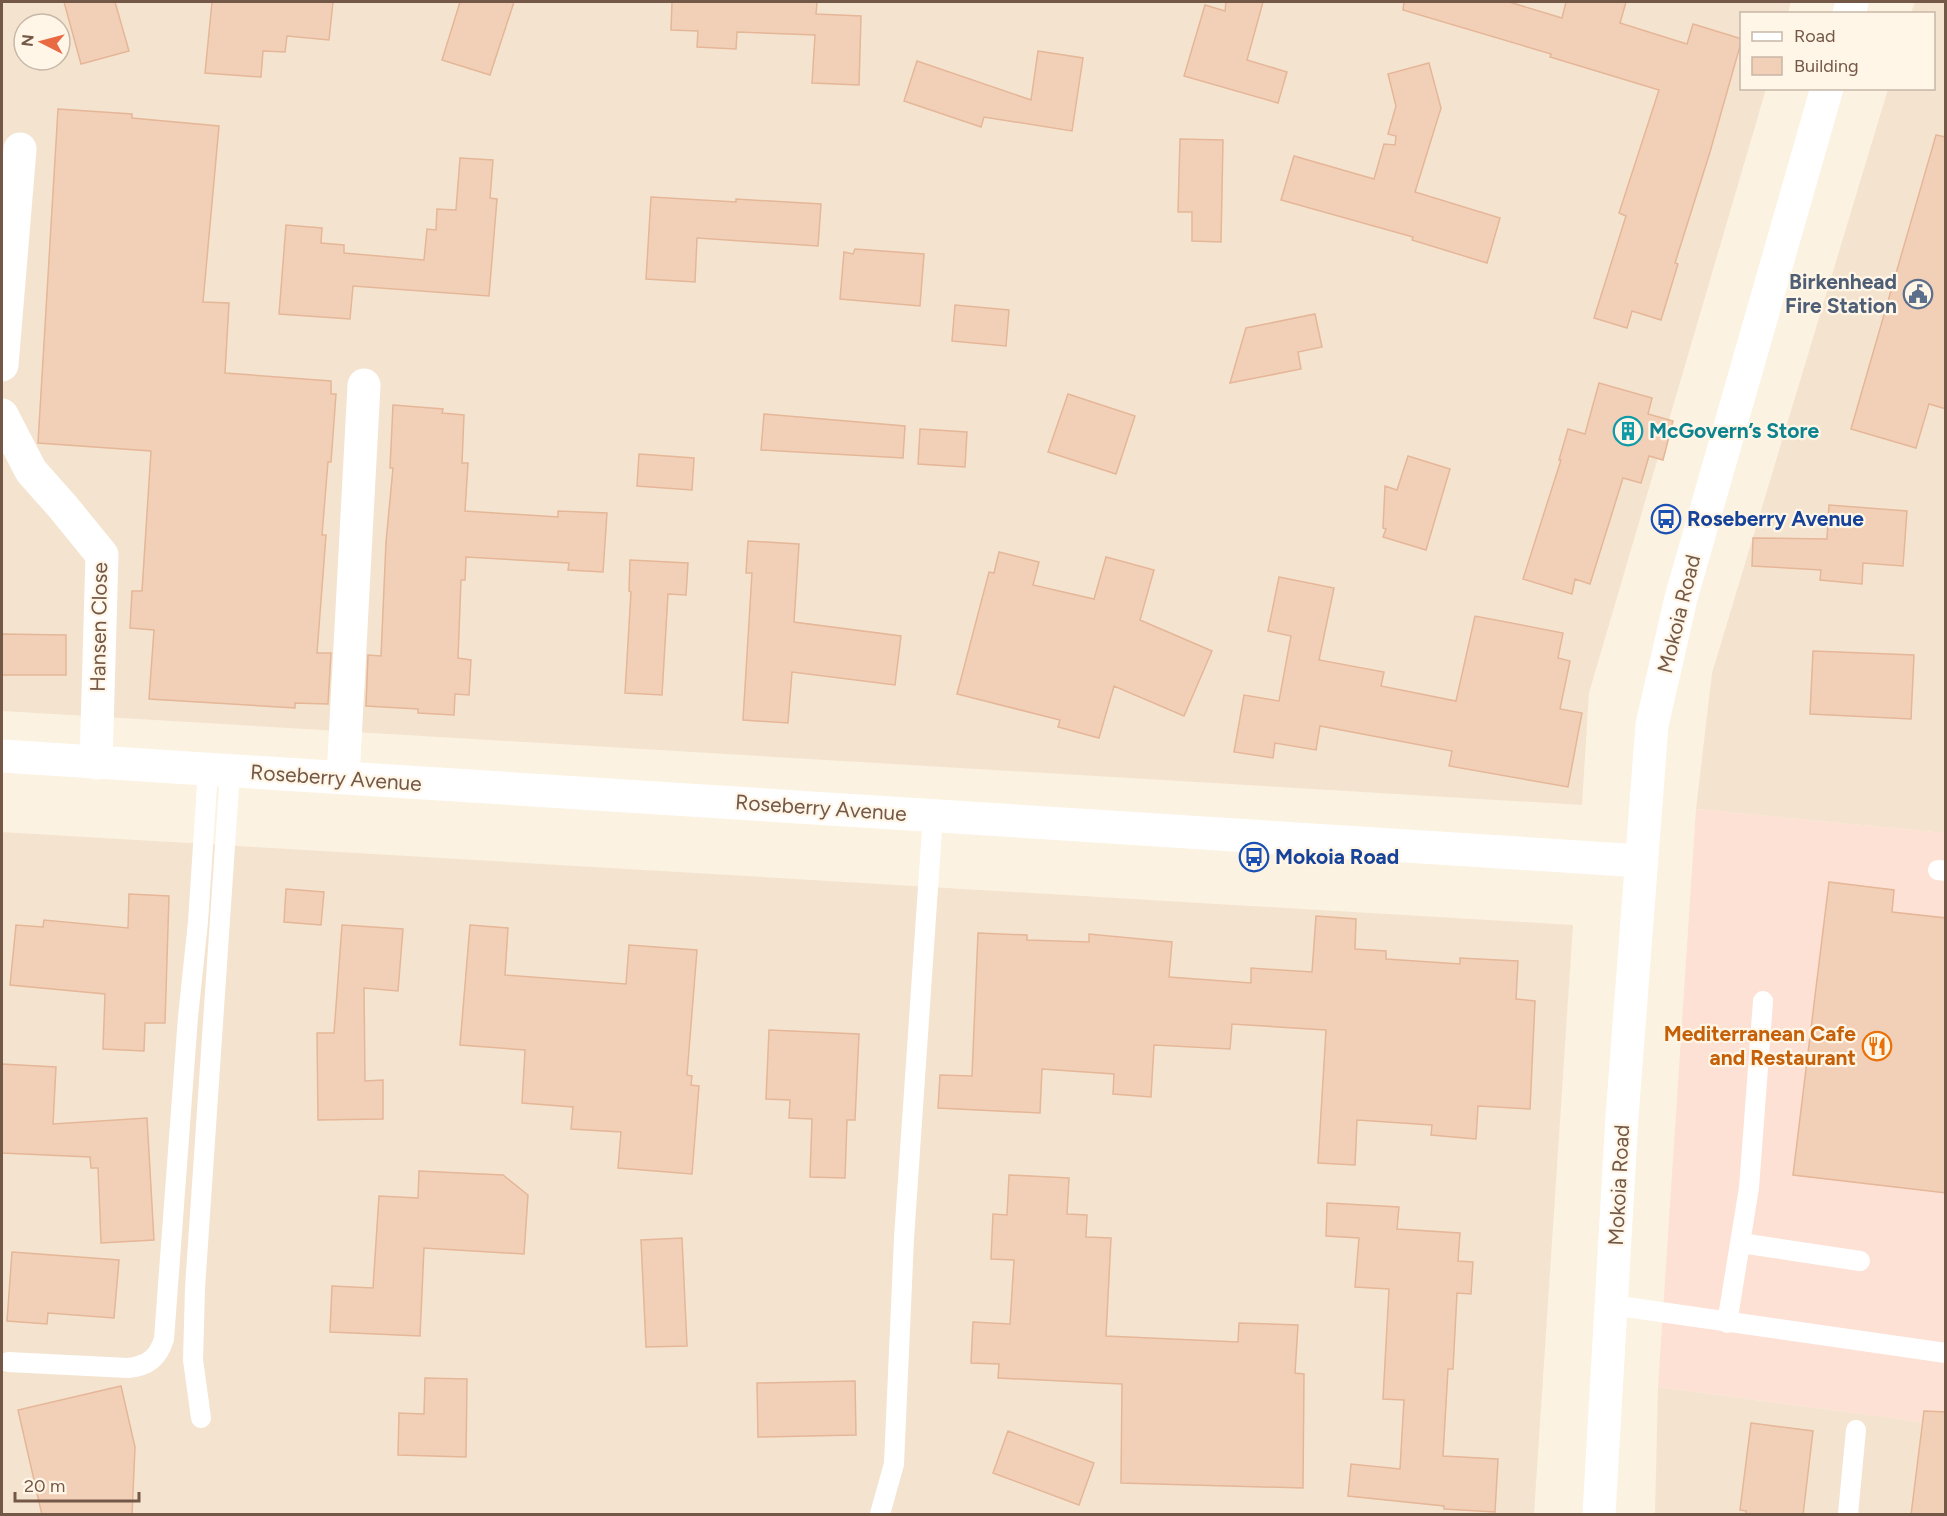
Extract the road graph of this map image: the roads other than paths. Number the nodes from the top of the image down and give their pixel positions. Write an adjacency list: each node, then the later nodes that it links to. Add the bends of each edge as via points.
1 (1826, 90): 11 (street, Mokoia Road, via 1681,598 1652,725)
2 (20, 149): 3 (street)
3 (2, 365)
4 (364, 385): 9 (street)
5 (2, 416): 7 (street, Hansen Close, via 31,471 102,555)
6 (2, 756): 7 (street, Roseberry Avenue)
7 (96, 763): 8 (street, Roseberry Avenue)
8 (219, 771): 9 (street, Roseberry Avenue); 18 (lane, via 188,1017 164,1340 152,1361 141,1367); 19 (lane, via 195,1288 193,1360)
9 (342, 778): 10 (street, Roseberry Avenue)
10 (933, 815): 11 (street, Roseberry Avenue); 21 (lane, via 904,1238 894,1464)
11 (1641, 861): 15 (street, Mokoia Road)
12 (1763, 1001): 13 (lane)
13 (1741, 1243): 14 (lane); 16 (lane)
14 (1860, 1261)
15 (1612, 1305): 16 (lane); 22 (street, Mokoia Road)
16 (1727, 1323): 17 (lane)
17 (1946, 1353)
18 (8, 1362)
19 (201, 1418)
20 (1856, 1430): 23 (lane)
21 (880, 1515)
22 (1599, 1515)
23 (1848, 1515)

